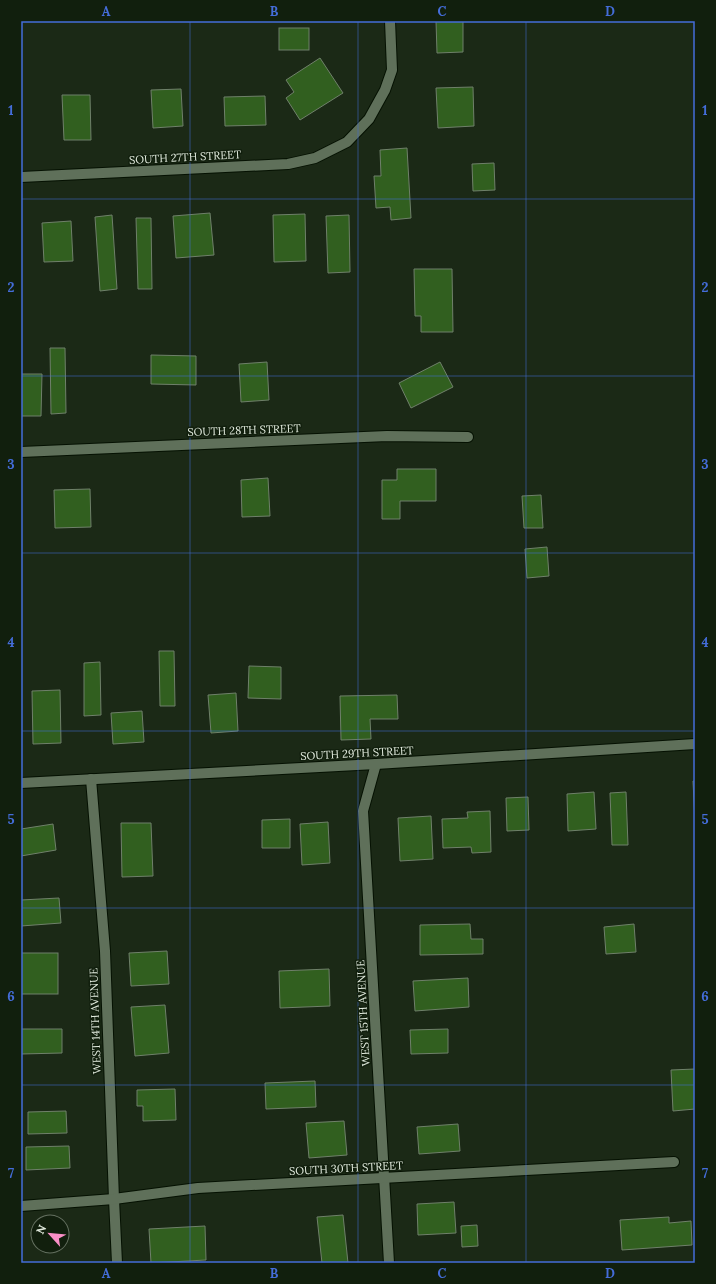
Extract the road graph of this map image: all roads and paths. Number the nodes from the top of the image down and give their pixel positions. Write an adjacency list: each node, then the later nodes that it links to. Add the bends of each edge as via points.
1 (390, 21): 2 (street, SOUTH 27TH STREET, via 392,70 370,119 346,142 315,158 288,164)
2 (21, 177)
3 (468, 437): 4 (street, SOUTH 28TH STREET, via 387,436)
4 (21, 452)
5 (695, 744): 6 (street, SOUTH 29TH STREET)
6 (376, 764): 7 (street, SOUTH 29TH STREET); 10 (street, WEST 15TH AVENUE, via 363,811)
7 (91, 779): 8 (street, SOUTH 29TH STREET); 11 (street, WEST 14TH AVENUE, via 104,951)
8 (21, 783)
9 (674, 1162): 10 (street, SOUTH 30TH STREET)
10 (384, 1178): 11 (street, SOUTH 30TH STREET, via 198,1188); 14 (street, WEST 15TH AVENUE)
11 (114, 1200): 12 (street, SOUTH 30TH STREET); 13 (street, WEST 14TH AVENUE)
12 (21, 1206)
13 (117, 1263)
14 (389, 1263)

